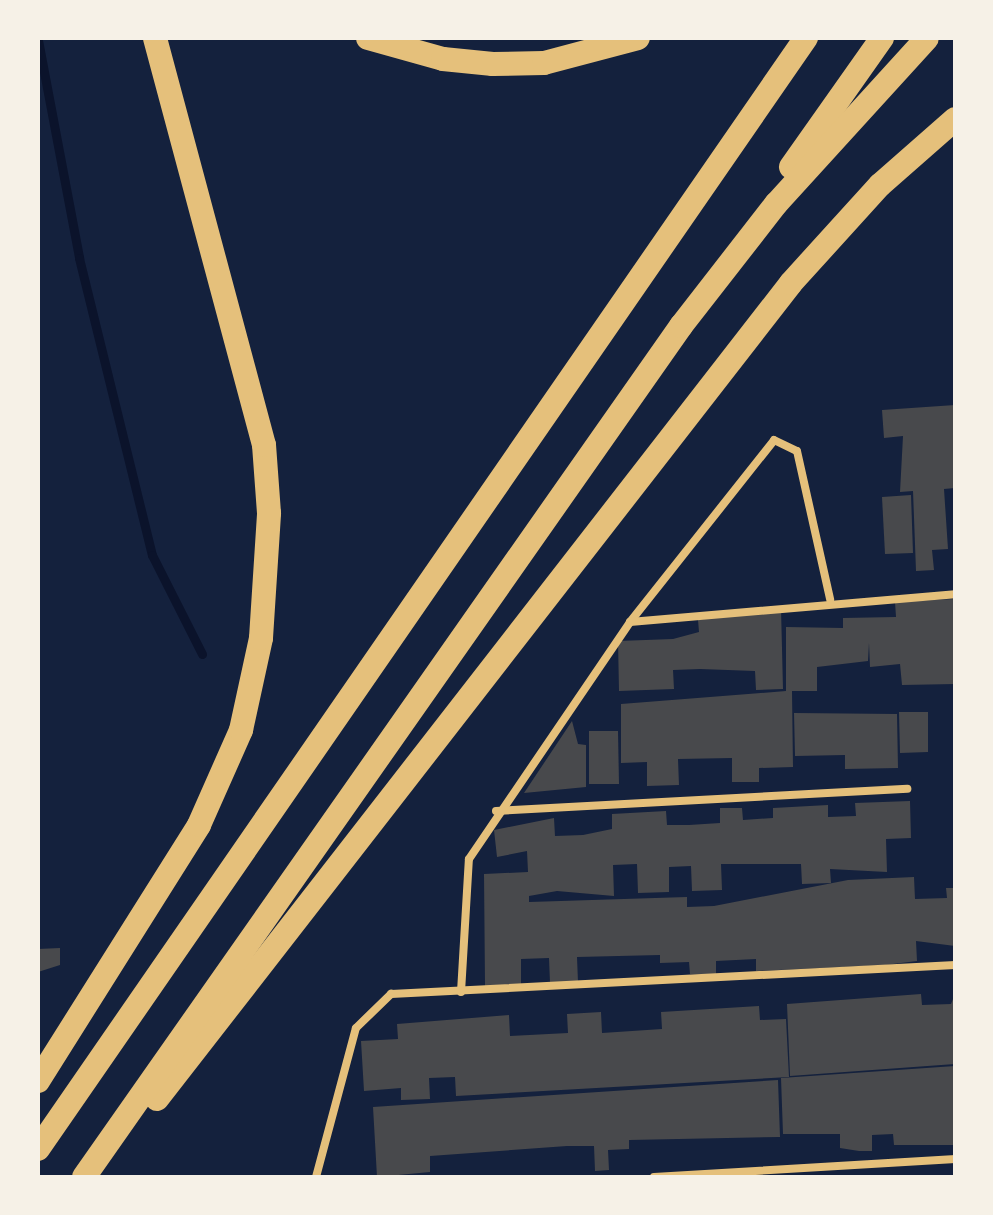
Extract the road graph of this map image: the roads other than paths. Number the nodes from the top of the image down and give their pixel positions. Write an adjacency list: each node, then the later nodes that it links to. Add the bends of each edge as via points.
1 (155, 38): 16 (highway, via 258,412 268,501 265,595 253,682 221,780 158,897)
2 (368, 38): 3 (highway, via 443,59 493,64 544,63)
3 (638, 38)
4 (806, 38): 17 (highway)
5 (882, 38): 8 (highway)
6 (927, 38): 8 (highway, via 776,204)
7 (955, 119): 20 (highway, via 880,185 791,283)
8 (657, 360): 19 (highway)
9 (955, 594): 10 (street)
10 (830, 599): 11 (street); 11 (street, via 797,451 774,440)
11 (630, 622): 13 (street)
12 (907, 789): 13 (street)
13 (496, 811): 15 (street, via 462,883)
14 (955, 965): 15 (street)
15 (461, 992): 21 (street, via 391,994 364,1013)
16 (38, 1081)
17 (38, 1149)
18 (955, 1159): 22 (street)
19 (84, 1177)
20 (97, 1177)
21 (316, 1177)
22 (654, 1177)

